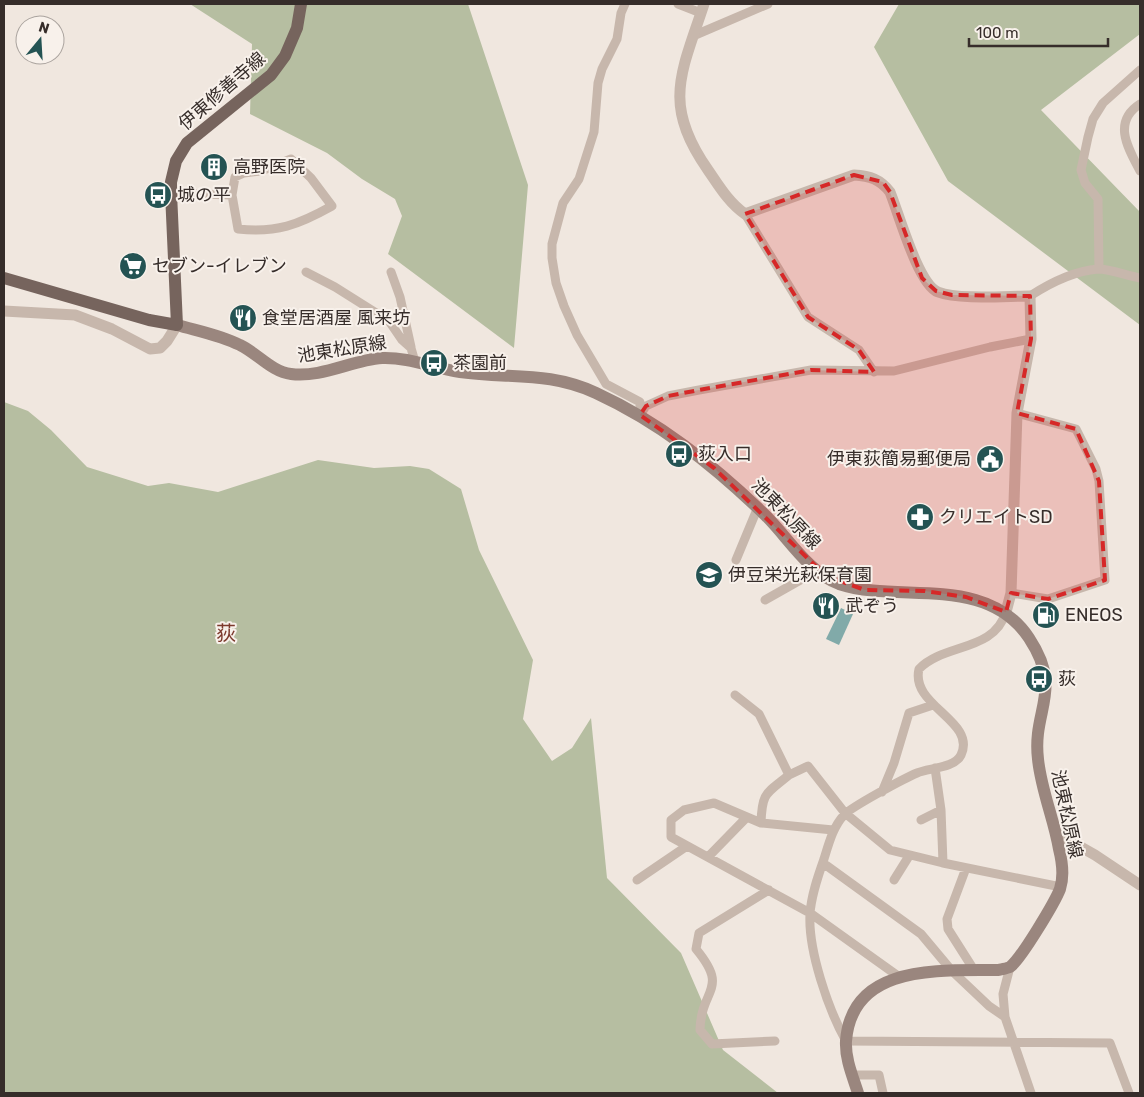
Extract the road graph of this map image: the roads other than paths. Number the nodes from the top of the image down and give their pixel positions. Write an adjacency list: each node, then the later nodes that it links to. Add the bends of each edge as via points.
1 (301, 4): 10 (main road, 伊東修善寺線, via 297,28 285,56 271,75 187,143 176,161)
2 (625, 4): 26 (street, via 617,39 598,83 594,132 579,179 563,203 552,244 552,258 556,283 577,335 606,384 640,402)
3 (678, 4): 5 (street)
4 (768, 4): 6 (street)
5 (703, 8): 6 (street)
6 (693, 36): 12 (street, via 680,80 681,118 698,156 727,198)
7 (1140, 70): 13 (street, via 1103,103 1093,119 1086,145 1081,170 1085,183 1098,200)
8 (1140, 104): 9 (street, via 1125,121 1123,136)
9 (1140, 171)
10 (171, 194): 11 (street); 20 (main road, 伊東修善寺線)
11 (232, 195): 11 (street, via 234,177 244,172 262,171 291,159 332,206 284,228 264,232 238,229)
12 (745, 214): 18 (street, via 854,176 868,176 883,182 890,192 922,278 936,291 952,295); 24 (street, via 808,316 859,350)
13 (1099, 269): 17 (street); 18 (street, via 1048,284)
14 (306, 272): 22 (street, via 380,314)
15 (391, 272): 22 (street)
16 (4, 278): 20 (main road, via 149,320)
17 (1140, 278)
18 (1030, 296): 21 (street)
19 (4, 311): 20 (street, via 76,315 112,329 150,350 160,348)
20 (177, 325): 23 (main road, 池東松原線, via 240,345 280,371 291,374 314,374 377,358 402,358)
21 (1031, 339): 24 (street, via 894,371); 25 (street)
22 (411, 348): 23 (street)
23 (415, 362): 26 (main road, 池東松原線, via 465,373 548,377 571,382)
24 (874, 372): 26 (street, via 811,370 699,390 668,396 646,406)
25 (1017, 413): 30 (street); 30 (street, via 1076,429 1099,481 1105,580 1048,599)
26 (640, 415): 27 (main road, 池東松原線, via 680,441)
27 (758, 507): 28 (street); 29 (main road, 池東松原線)
28 (736, 560)
29 (818, 570): 31 (street); 32 (main road, 池東松原線, via 836,583 865,590 926,591 966,597)
30 (1011, 593): 32 (street)
31 (765, 600)
32 (1006, 612): 34 (street, via 998,629 979,643 936,655 919,669 918,683); 44 (main road, 池東松原線, via 1029,637 1041,658 1046,676 1037,756)
33 (735, 695): 36 (street, via 759,714)
34 (933, 705): 35 (street, via 954,724 963,743 957,761); 37 (street, via 909,713)
35 (935, 768): 37 (street, via 917,773); 38 (street)
36 (789, 775): 39 (street, via 808,766); 42 (street, via 765,794)
37 (882, 792): 39 (street)
38 (941, 810): 41 (street); 49 (street)
39 (845, 814): 43 (street); 46 (street, via 890,850)
40 (747, 817): 42 (street); 45 (street, via 714,803 684,810 671,820 671,837); 47 (street)
41 (922, 820)
42 (761, 823): 43 (street)
43 (833, 830): 48 (street)
44 (1056, 833): 53 (street); 54 (main road, 池東松原線, via 1062,860)
45 (687, 846): 47 (street); 51 (street)
46 (909, 856): 49 (street); 52 (street)
47 (708, 857): 55 (street)
48 (823, 863): 56 (street); 59 (street, via 921,934)
49 (943, 863): 50 (street)
50 (966, 868): 54 (street); 58 (street, via 947,919 948,929)
51 (637, 880)
52 (894, 880)
53 (1140, 885)
54 (1061, 887): 57 (main road, 池東松原線)
55 (769, 890): 56 (street); 62 (street, via 699,933 696,949 710,966 714,981 701,1012 700,1030 712,1044)
56 (810, 913): 60 (street); 63 (street, via 810,930 823,982)
57 (1010, 967): 58 (main road); 61 (street, via 1003,994)
58 (974, 970): 59 (main road)
59 (952, 971): 60 (main road); 61 (street)
60 (898, 976): 63 (main road, via 877,986 858,1006)
61 (1005, 1017): 64 (street)
62 (775, 1041)
63 (846, 1041): 64 (street); 65 (main road)
64 (1016, 1042): 68 (street); 69 (street, via 1110,1042)
65 (852, 1074): 66 (main road); 67 (street, via 879,1076)
66 (858, 1093)
67 (883, 1093)
68 (1031, 1093)
69 (1129, 1093)

